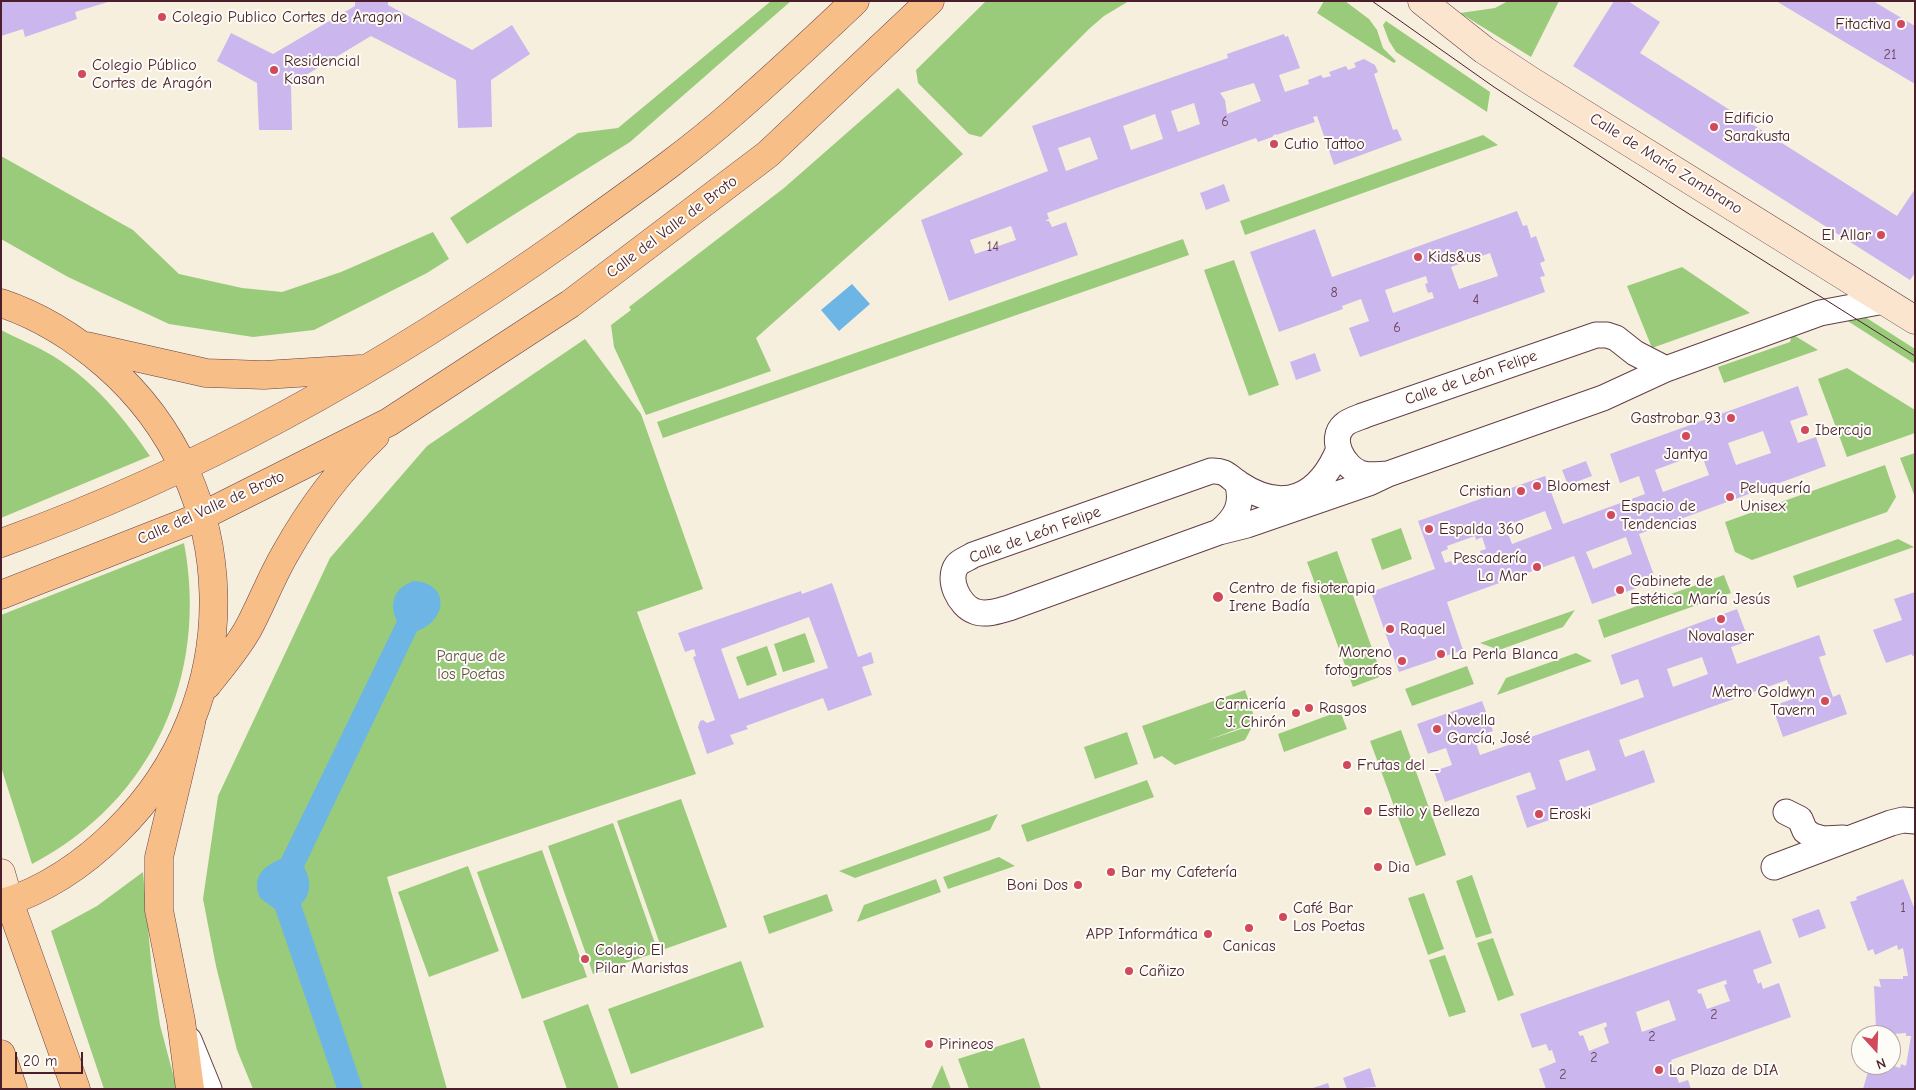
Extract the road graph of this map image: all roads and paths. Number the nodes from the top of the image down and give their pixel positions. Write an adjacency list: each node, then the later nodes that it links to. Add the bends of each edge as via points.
1 (855, 1): 11 (main road, via 733,113 638,188 476,302)
2 (930, 1): 14 (main road, Calle del Valle de Broto, via 768,154 570,304)
3 (1422, 1): 4 (main road, Calle de María Zambrano, via 1484,50 1531,81)
4 (1840, 272): 5 (main road, Calle de María Zambrano); 7 (street, Calle de León Felipe, via 1836,297)
5 (1884, 301): 7 (street, Calle de León Felipe); 8 (main road, Calle de María Zambrano)
6 (6, 303): 10 (main road)
7 (1820, 313): 12 (street, Calle de León Felipe)
8 (1915, 320)
9 (1622, 344): 12 (street, Calle de León Felipe); 13 (street, Calle de León Felipe, via 1626,360 1623,377); 15 (street, Calle de León Felipe, via 1607,335 1596,335 1365,415 1344,425 1338,433)
10 (83, 346): 11 (main road, via 206,373 264,375); 16 (main road, via 123,380 145,406)
11 (371, 368): 16 (main road)
12 (1666, 369): 13 (street, Calle de León Felipe)
13 (1603, 398): 17 (street, Calle de León Felipe)
14 (389, 422): 19 (main road, Calle del Valle de Broto); 23 (main road, Calle del Valle de Broto, via 353,459 314,508 284,555 248,629)
15 (1339, 449): 17 (street, Calle de León Felipe, via 1345,461 1359,473); 18 (street, Calle de León Felipe, via 1323,478 1310,491 1298,496 1273,499)
16 (184, 467): 19 (main road); 21 (main road)
17 (1388, 474): 20 (street, Calle de León Felipe, via 1302,507)
18 (1237, 482): 20 (street, Calle de León Felipe, via 1241,495 1237,512); 20 (street, Calle de León Felipe, via 1221,470 1212,471 974,555 957,565 953,576 963,605 975,612 992,613)
19 (202, 516): 22 (main road, Calle del Valle de Broto); 23 (main road, via 213,575 214,621)
20 (1219, 532)
21 (1, 543)
22 (1, 595)
23 (203, 690): 24 (main road)
24 (191, 723): 30 (main road, via 168,770 136,813 98,850 55,880); 31 (main road, via 159,857 159,910)
25 (1786, 812): 27 (street, via 1800,819 1805,831 1812,836 1823,839)
26 (1915, 821): 27 (street, via 1903,820)
27 (1851, 837): 28 (street)
28 (1774, 867)
29 (1, 873): 30 (main road)
30 (5, 903): 35 (main road)
31 (181, 1021): 36 (main road); 37 (street)
32 (1, 1054): 34 (main road)
33 (1, 1072): 34 (main road)
34 (12, 1089)
35 (76, 1089)
36 (190, 1089)
37 (209, 1089)

